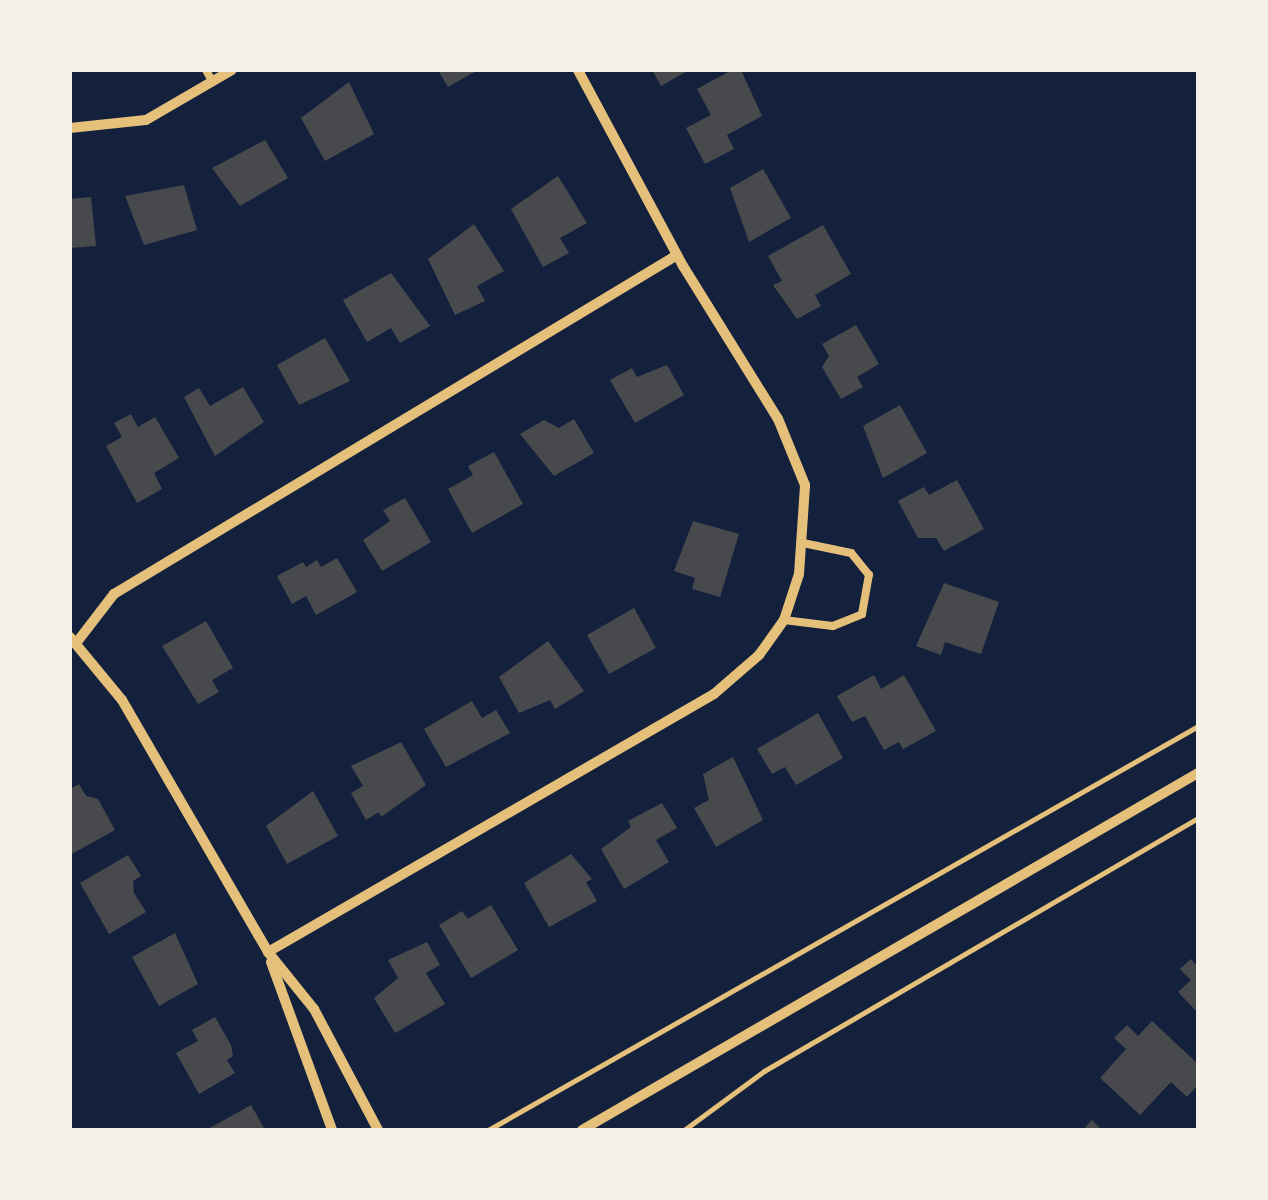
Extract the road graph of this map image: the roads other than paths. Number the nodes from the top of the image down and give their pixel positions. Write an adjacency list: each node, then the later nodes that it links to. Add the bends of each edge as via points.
1 (206, 70): 4 (lane)
2 (232, 70): 4 (street)
3 (578, 70): 6 (street)
4 (212, 82): 5 (street, via 146,120)
5 (70, 128)
6 (677, 255): 7 (street, via 778,418 804,485); 9 (street, via 114,594)
7 (803, 544): 8 (street); 8 (lane, via 851,552 868,576 862,614 833,626)
8 (784, 620): 11 (street, via 759,655 714,694)
9 (73, 640): 11 (street, via 122,700)
10 (1198, 773): 14 (street)
11 (268, 952): 12 (street); 13 (street, via 314,1009)
12 (332, 1130)
13 (378, 1130)
14 (582, 1130)

